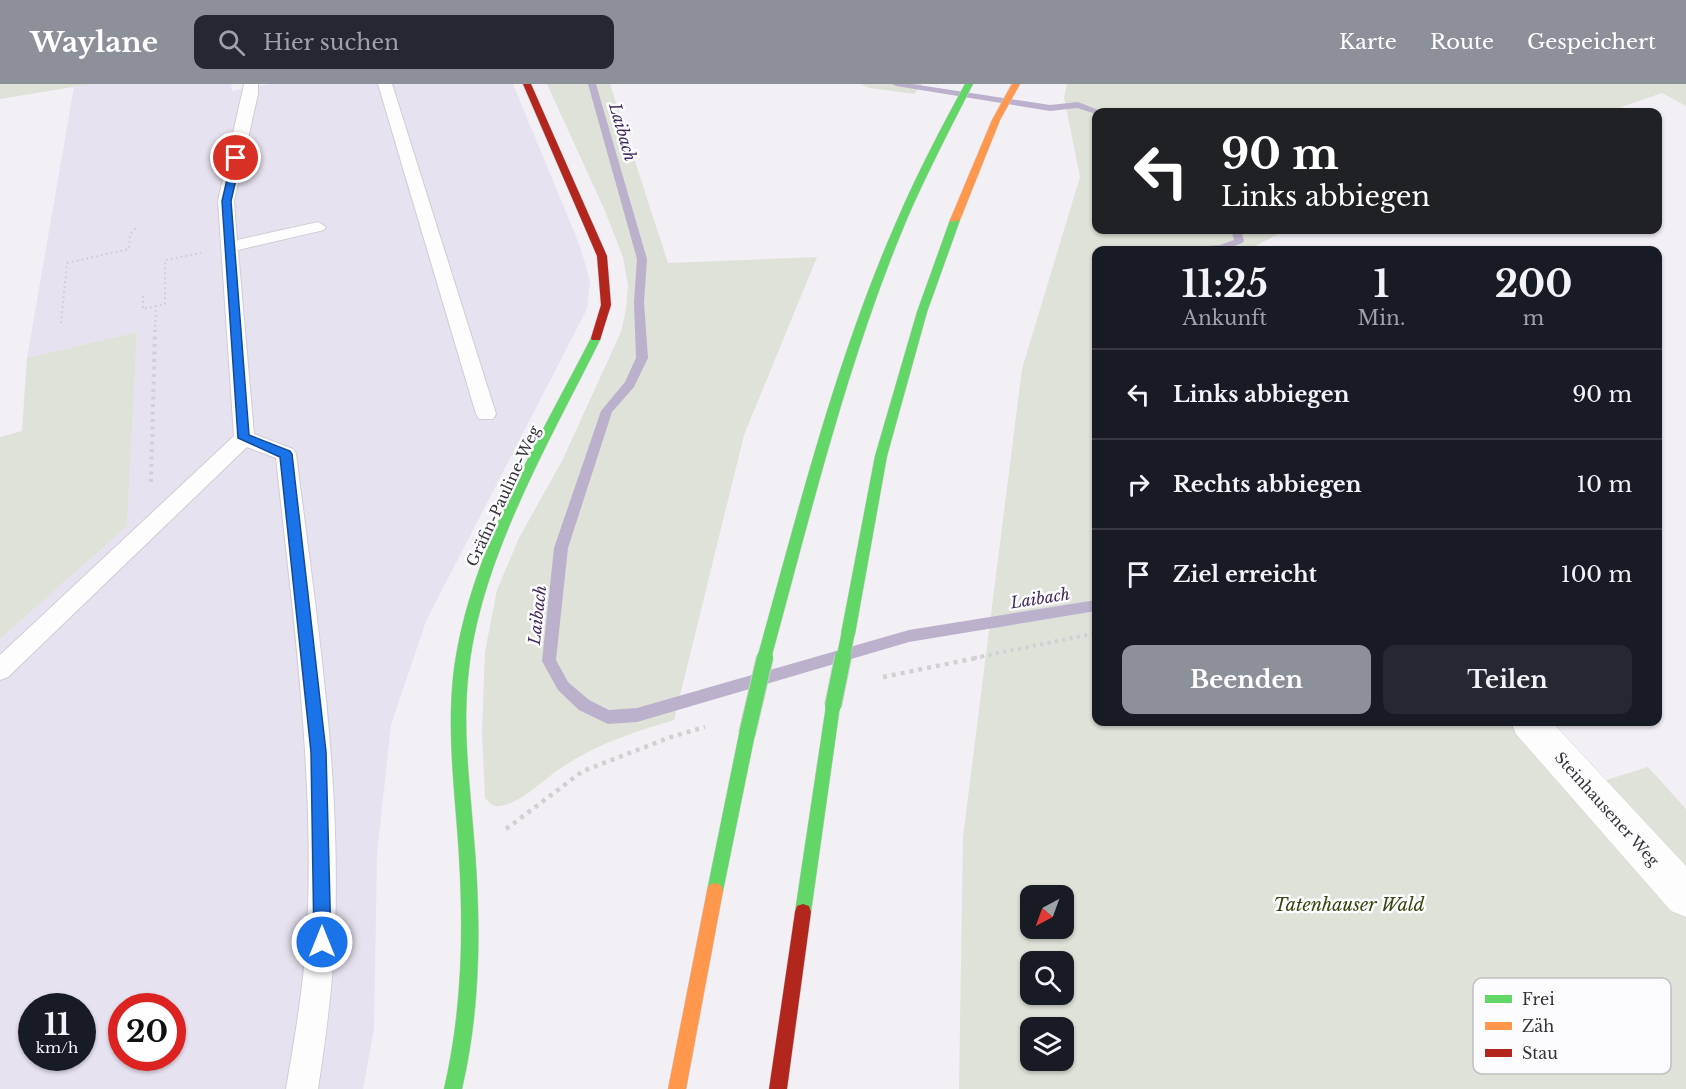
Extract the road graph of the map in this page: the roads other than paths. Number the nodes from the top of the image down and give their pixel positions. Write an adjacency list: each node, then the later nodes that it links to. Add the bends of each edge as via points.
1 (251, 84): 7 (lane, via 226,201)
2 (384, 84): 8 (lane)
3 (527, 84): 14 (main road, Gräfin-Pauline-Weg, via 602,256 606,305 602,327 500,536 480,587 465,648 457,727 467,858 469,983 461,1060)
4 (969, 84): 15 (main road, bridge, via 897,228 831,420 765,655)
5 (1016, 84): 16 (main road, bridge, via 996,120 958,210 922,312 884,444 833,706)
6 (318, 227): 7 (lane)
7 (230, 247): 9 (lane)
8 (486, 414)
9 (244, 438): 10 (lane); 13 (lane, via 286,454 318,752 322,942 312,1041)
10 (0, 670)
11 (1533, 726): 12 (street, Steinhausener Weg)
12 (1686, 896)
13 (302, 1089)
14 (453, 1089)
15 (678, 1089)
16 (778, 1089)

